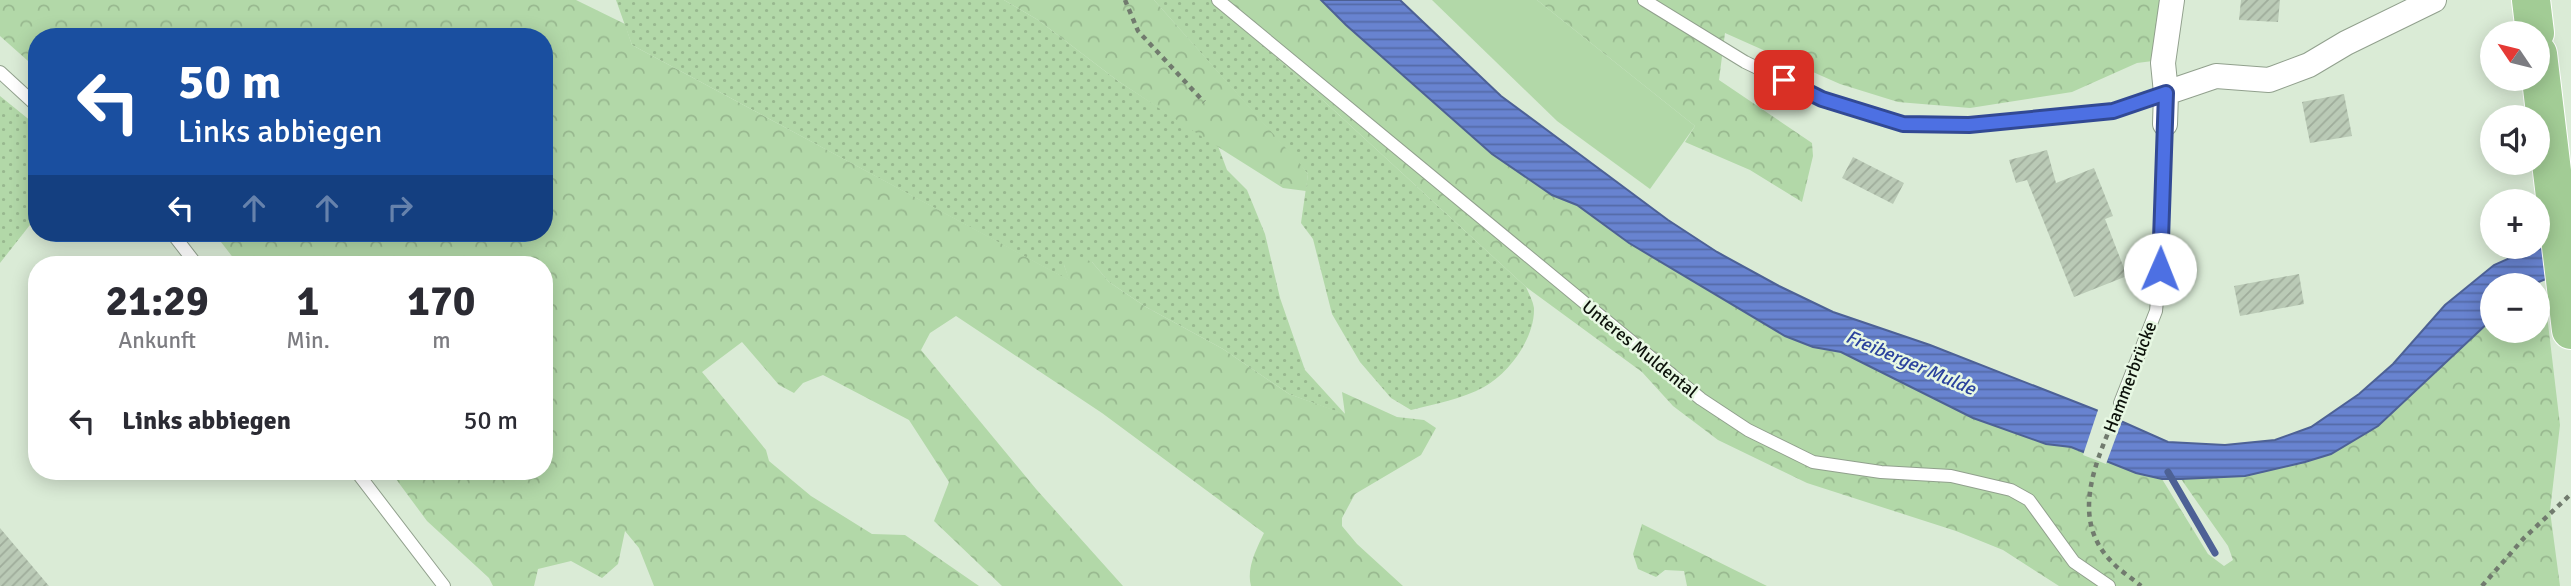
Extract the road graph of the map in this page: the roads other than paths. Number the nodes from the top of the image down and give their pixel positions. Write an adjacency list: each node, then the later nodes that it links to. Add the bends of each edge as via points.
1 (1218, 0): 18 (lane, Unteres Muldental, via 1616,331 1748,430 1813,462 1951,476 2011,489 2029,500 2074,562)
2 (1644, 0): 9 (lane, via 1745,62 1811,94 1903,124 1969,125 2113,111)
3 (2172, 0): 9 (street, via 2163,63)
4 (2434, 0): 9 (street, via 2309,65 2269,80 2216,76)
5 (2531, 0): 6 (main road)
6 (2534, 21)
7 (0, 72): 10 (lane)
8 (2542, 91): 14 (main road)
9 (2166, 93): 11 (street)
10 (28, 98)
11 (2165, 124): 15 (lane, Hammerbrücke, via 2156,311)
12 (179, 242): 13 (lane)
13 (190, 256)
14 (2571, 330)
15 (2120, 403)
16 (363, 480): 17 (lane)
17 (444, 586)
18 (2109, 586)

